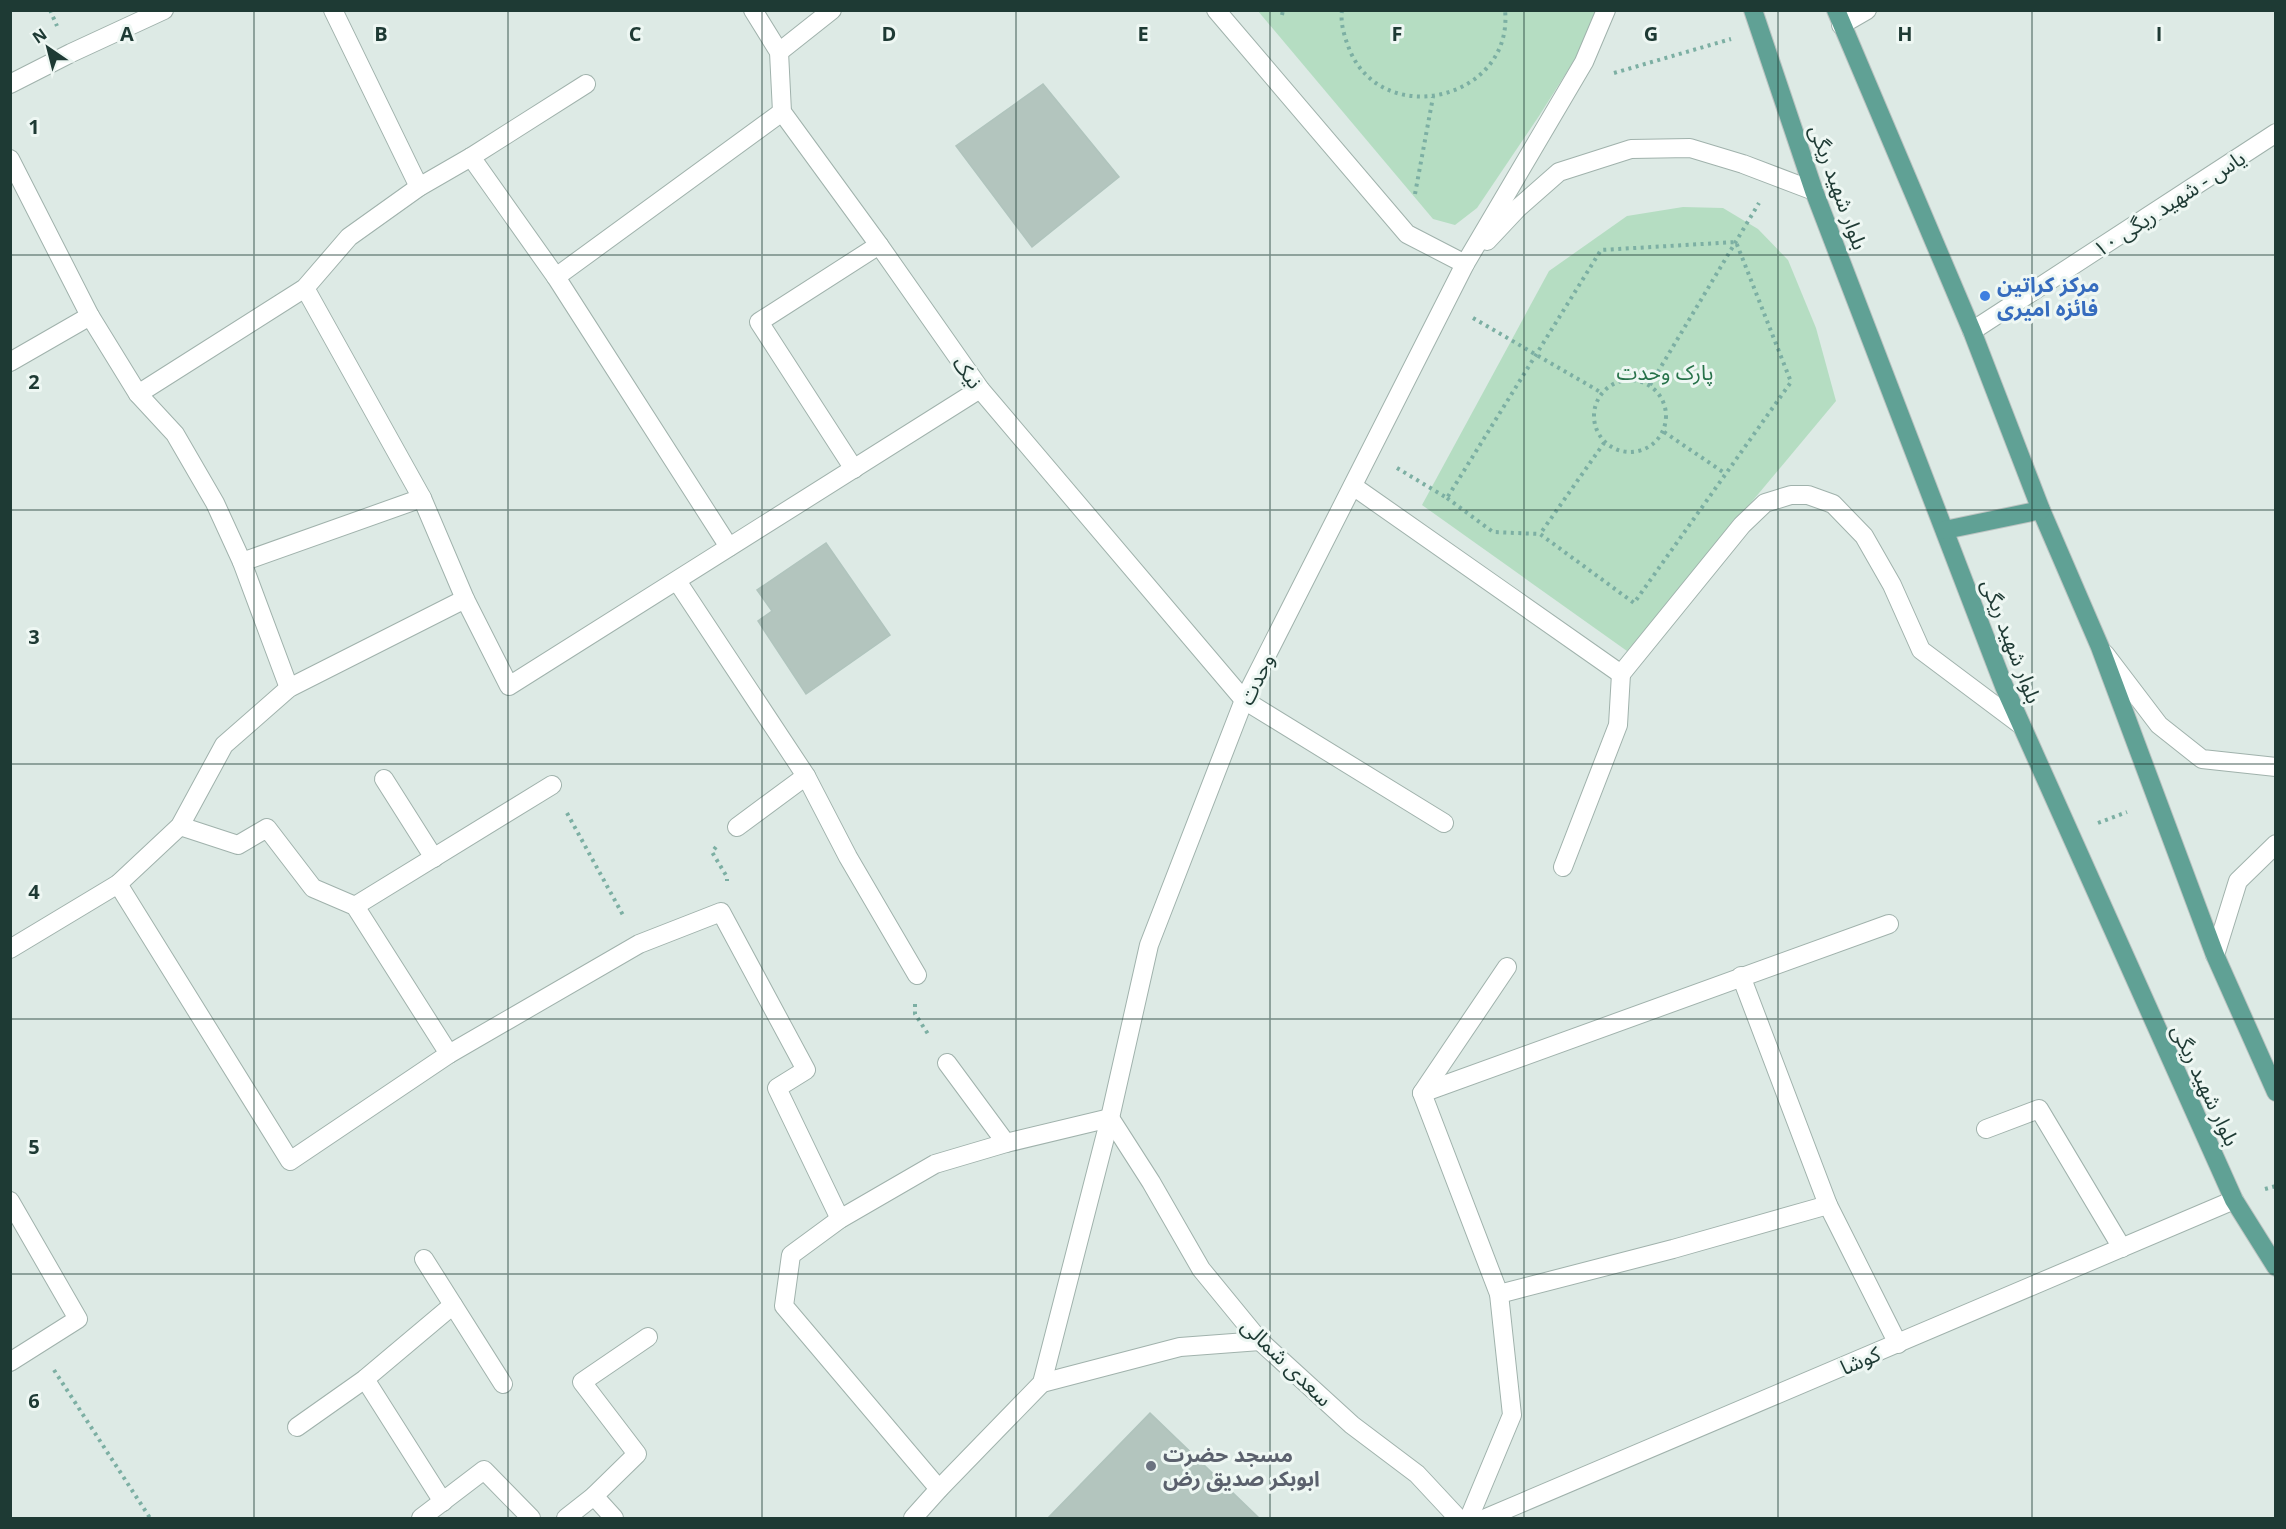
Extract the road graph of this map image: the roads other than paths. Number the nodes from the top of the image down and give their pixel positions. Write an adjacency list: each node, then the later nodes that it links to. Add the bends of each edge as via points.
1 (164, 10): 11 (street)
2 (333, 10): 17 (street)
3 (753, 10): 10 (street)
4 (832, 10): 10 (street)
5 (1216, 10): 20 (street, via 1407,234)
6 (1606, 10): 20 (street, via 1590,51)
7 (1753, 10): 18 (main road, بلوار شهید ریگی)
8 (1867, 10): 9 (street)
9 (1839, 18): 24 (main road)
10 (779, 52): 13 (street)
11 (10, 84)
12 (586, 84): 15 (street)
13 (782, 112): 19 (street, نیک); 21 (street)
14 (2276, 133): 24 (street, یاس - شهید ریگی ۱۰)
15 (471, 157): 17 (street); 21 (street)
16 (10, 159): 23 (street)
17 (419, 187): 22 (street, via 348,237)
18 (1814, 191): 20 (street, via 1690,148 1631,148 1560,172 1518,208); 32 (main road, بلوار شهید ریگی)
19 (879, 245): 26 (street, نیک); 28 (street, via 759,322)
20 (1465, 264): 29 (street, وحدت)
21 (556, 277): 33 (street)
22 (305, 288): 27 (street); 30 (street)
23 (90, 316): 25 (street); 27 (street)
24 (1972, 331): 31 (main road)
25 (10, 362)
26 (980, 389): 28 (street); 40 (street, نیک)
27 (138, 394): 34 (street, via 175,434 215,503)
28 (854, 469): 33 (street)
29 (1353, 486): 38 (street); 40 (street, وحدت)
30 (422, 498): 34 (street); 36 (street)
31 (2041, 510): 32 (main road); 37 (main road)
32 (1946, 530): 41 (main road, بلوار شهید ریگی)
33 (729, 548): 35 (street)
34 (242, 562): 39 (street)
35 (676, 580): 36 (street, via 509,686); 43 (street)
36 (465, 599): 39 (street)
37 (2100, 647): 42 (street, via 2159,725 2202,759); 56 (main road)
38 (1621, 674): 41 (street, via 1742,525 1766,503 1791,495 1808,495 1833,504 1864,536 1892,585 1921,650); 51 (street, via 1618,725)
39 (289, 688): 47 (street, via 224,745)
40 (1244, 700): 46 (street, نیک); 64 (street, وحدت, via 1149,945)
41 (2021, 725): 67 (main road, بلوار شهید ریگی)
42 (2276, 767)
43 (806, 776): 48 (street); 58 (street)
44 (384, 778): 50 (street)
45 (552, 785): 50 (street)
46 (1444, 823)
47 (180, 826): 52 (street); 53 (street, via 238,845 267,828 313,888)
48 (737, 827)
49 (2276, 844): 56 (street, via 2238,881)
50 (434, 858): 53 (street)
51 (1563, 867)
52 (118, 884): 55 (street); 60 (street, via 290,1161)
53 (355, 906): 60 (street)
54 (1888, 924): 59 (street)
55 (10, 949)
56 (2215, 955): 62 (main road)
57 (1507, 968): 63 (street)
58 (916, 975)
59 (1742, 976): 63 (street); 69 (street)
60 (449, 1053): 70 (street, via 639,944 721,912 806,1070 777,1088)
61 (947, 1063): 66 (street)
62 (2276, 1092)
63 (1422, 1094): 74 (street)
64 (1110, 1118): 66 (street); 77 (street, سعدی شمالی, via 1201,1269); 81 (street, وحدت)
65 (1986, 1129): 71 (street, via 2039,1109)
66 (1006, 1143): 70 (street, via 934,1164)
67 (2234, 1200): 71 (street, کوشا); 73 (main road, بلوار شهید ریگی)
68 (10, 1201): 79 (street, via 78,1319)
69 (1828, 1204): 74 (street); 78 (street)
70 (840, 1219): 84 (street, via 791,1255 784,1306)
71 (2122, 1248): 78 (street, کوشا)
72 (424, 1259): 75 (street)
73 (2276, 1267)
74 (1499, 1294): 93 (street, via 1512,1415)
75 (453, 1305): 80 (street); 82 (street)
76 (648, 1336): 85 (street, via 582,1382 637,1454)
77 (1260, 1341): 81 (street, via 1180,1347); 92 (street, سعدی شمالی, via 1352,1425 1417,1474)
78 (1898, 1344): 94 (street, کوشا)
79 (10, 1362)
80 (365, 1379): 83 (street); 86 (street)
81 (1042, 1383): 84 (street)
82 (503, 1384)
83 (297, 1427)
84 (939, 1489): 91 (street)
85 (594, 1496): 89 (street); 90 (street)
86 (442, 1502): 87 (street); 88 (street, via 484,1470)
87 (421, 1518)
88 (531, 1518)
89 (566, 1518)
90 (614, 1518)
91 (913, 1518)
92 (1458, 1518)
93 (1469, 1518)
94 (1486, 1518)

